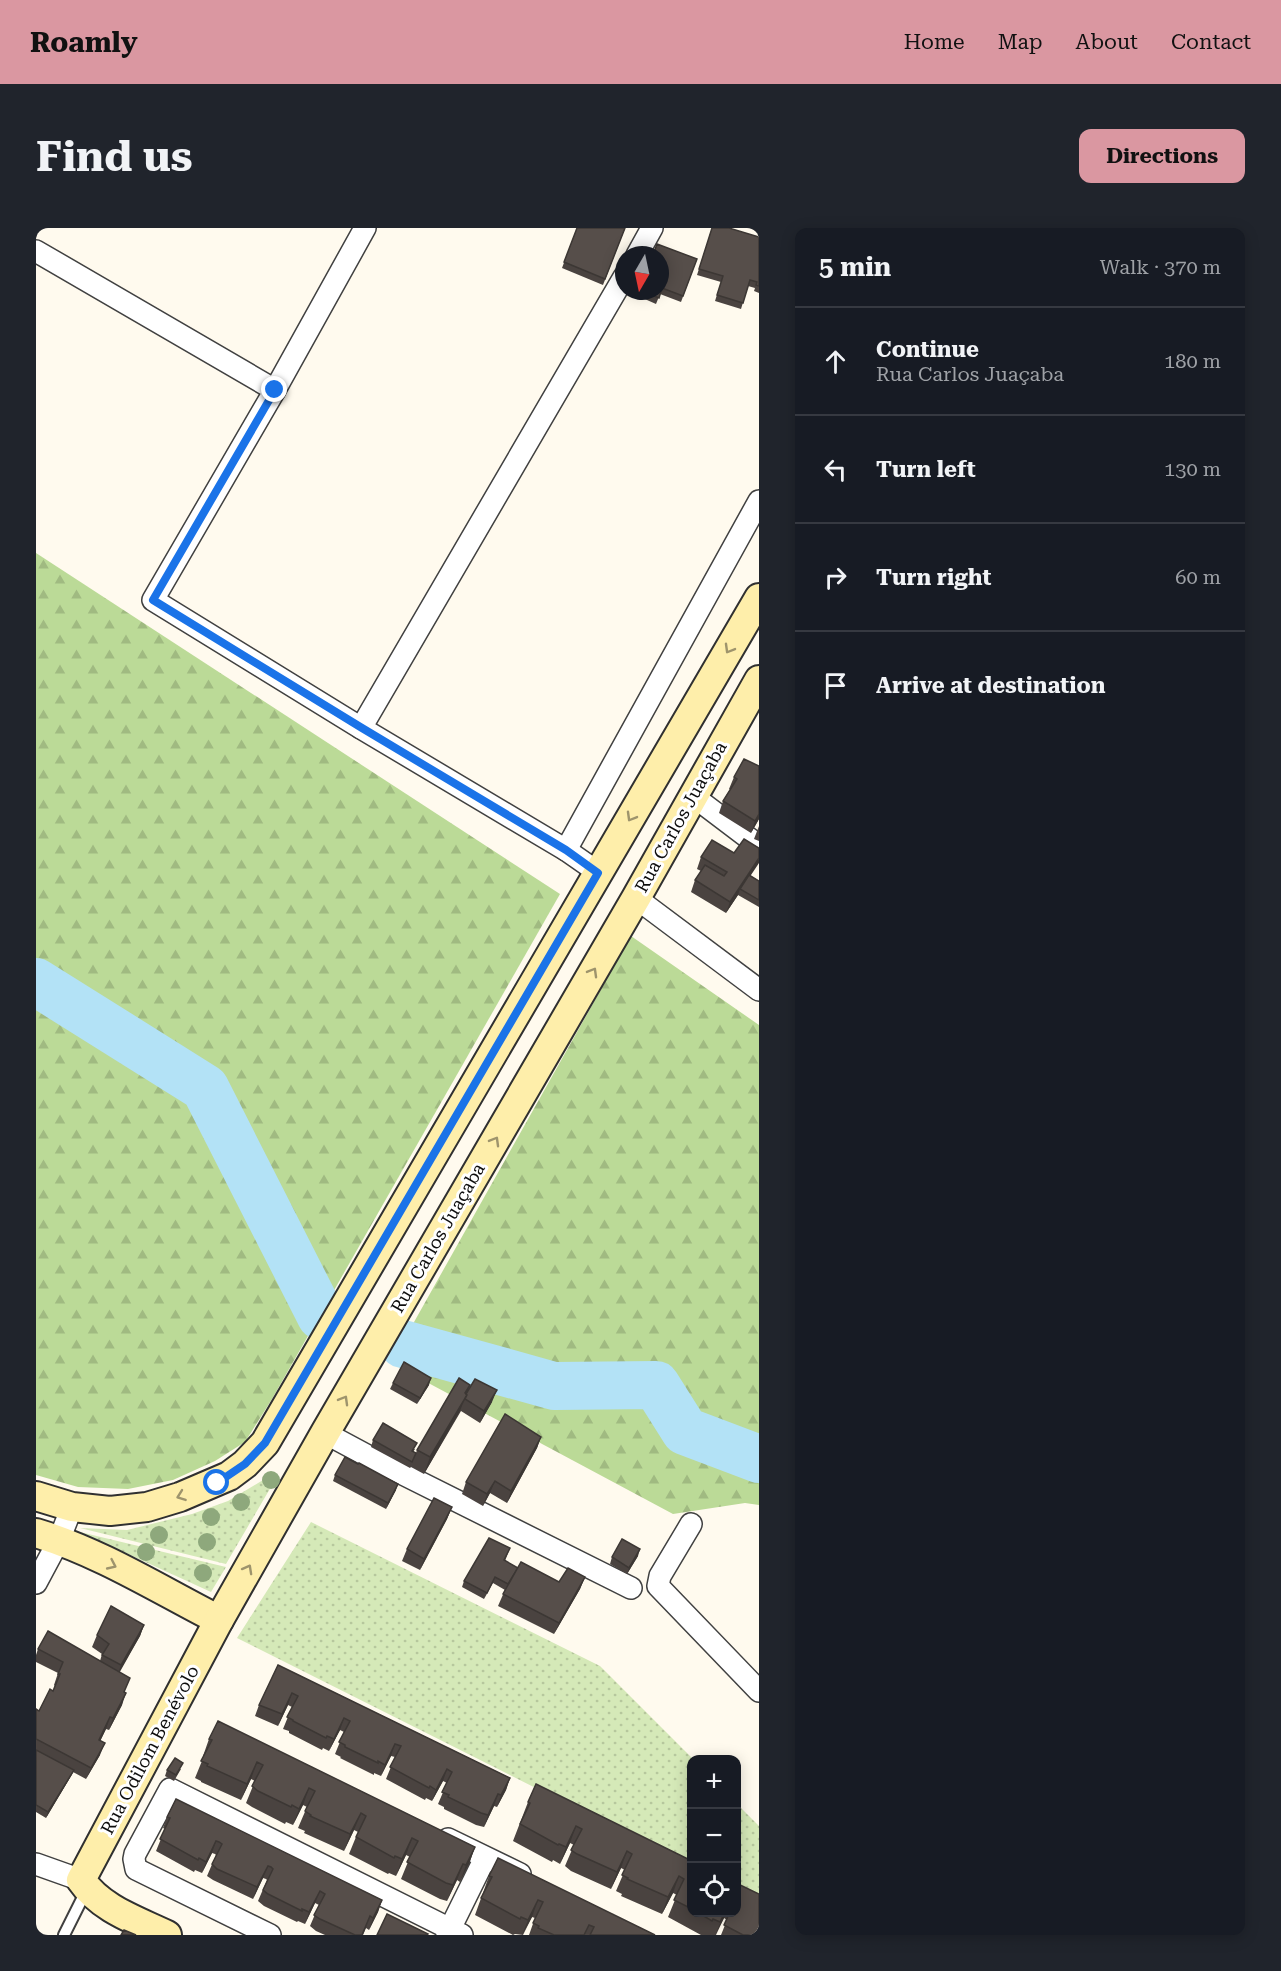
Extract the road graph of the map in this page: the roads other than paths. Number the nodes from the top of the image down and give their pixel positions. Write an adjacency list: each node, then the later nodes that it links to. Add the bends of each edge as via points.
1 (365, 228): 6 (street)
2 (652, 228): 3 (street)
3 (642, 246)
4 (36, 251): 6 (street)
5 (615, 292): 10 (street)
6 (275, 390): 10 (street, via 153,600)
7 (759, 501): 13 (street)
8 (759, 598): 14 (street, one-way to 14)
9 (757, 688): 11 (street, Rua Carlos Juaçaba)
10 (362, 728): 13 (street)
11 (693, 796): 12 (street); 15 (street, Rua Carlos Juaçaba)
12 (759, 846)
13 (566, 850): 14 (street)
14 (598, 873): 19 (street, one-way to 19, via 265,1443 229,1476 180,1497 127,1510)
15 (636, 898): 16 (street); 17 (street, Rua Carlos Juaçaba, one-way to 15)
16 (758, 986)
17 (325, 1433): 23 (street); 24 (street, Rua Carlos Juaçaba, one-way to 17)
18 (36, 1496): 19 (street)
19 (72, 1507): 21 (street)
20 (691, 1524): 25 (street, via 658,1586)
21 (47, 1537): 22 (street); 24 (street, one-way to 24, via 133,1575)
22 (36, 1583)
23 (631, 1588)
24 (219, 1620): 30 (street, Rua Odilom Benévolo)
25 (759, 1691)
26 (431, 1831): 27 (street)
27 (484, 1858): 29 (street); 31 (street)
28 (36, 1864): 30 (street)
29 (538, 1882)
30 (84, 1884): 32 (lane, Rua Odilom Benévolo); 33 (street, via 103,1904)
31 (453, 1933): 34 (street, via 170,1789 135,1854 137,1871)
32 (64, 1935)
33 (167, 1935)
34 (270, 1935)

